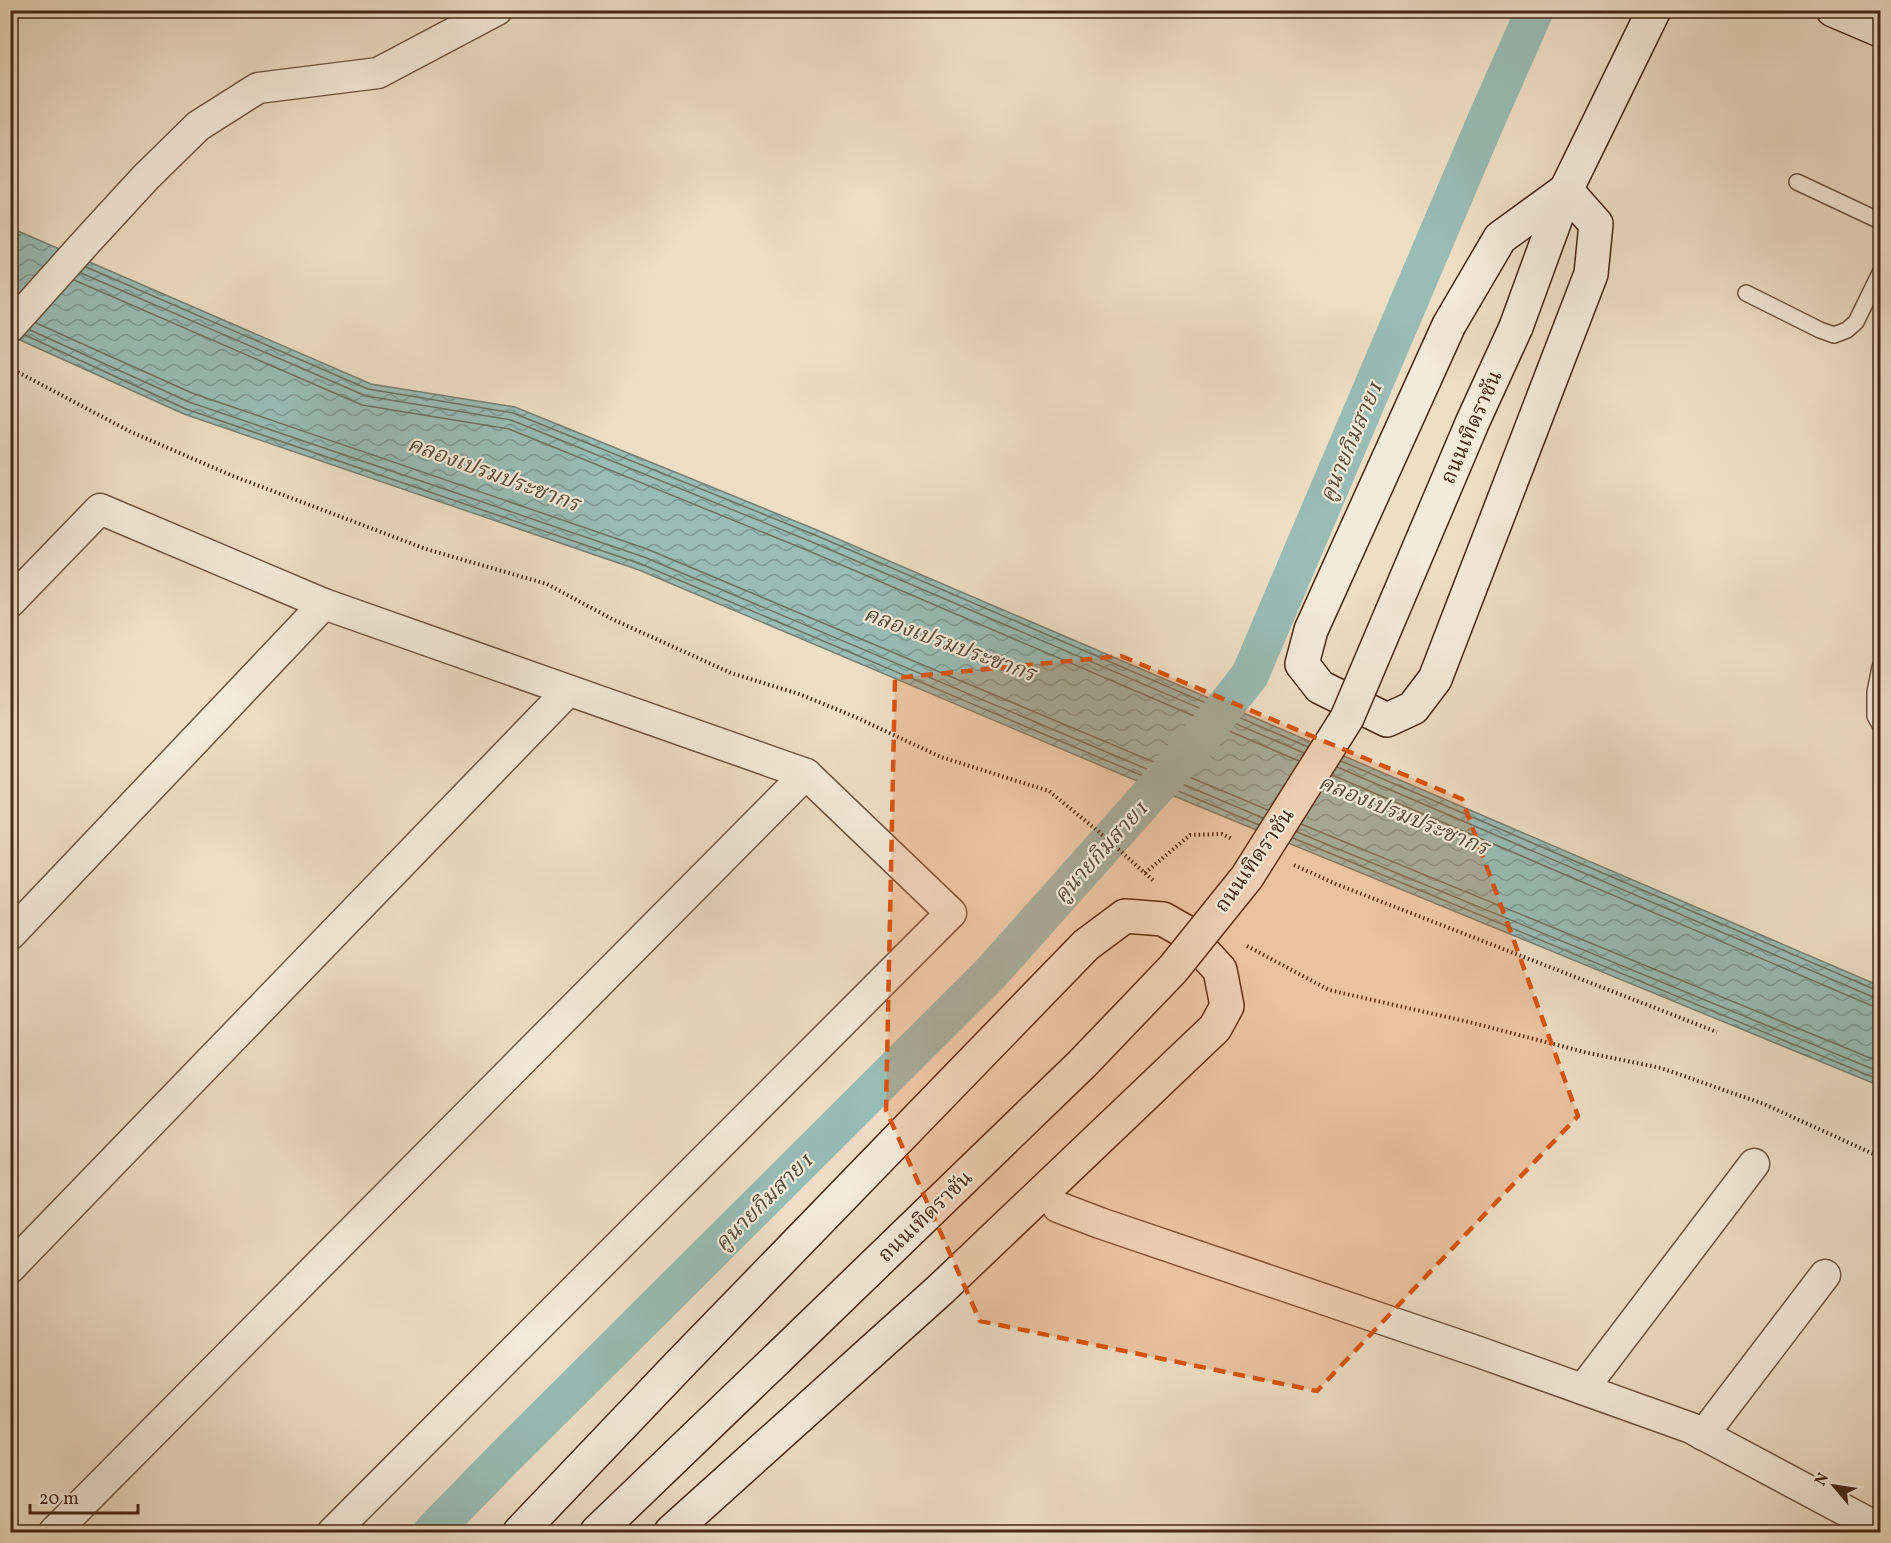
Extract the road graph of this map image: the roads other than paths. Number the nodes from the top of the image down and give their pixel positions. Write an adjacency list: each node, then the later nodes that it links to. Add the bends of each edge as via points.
1 (497, 10): 10 (street, via 378,73 258,88 198,126 146,177)
2 (1654, 10): 6 (street, ถนนเทิดราชัน)
3 (1833, 10): 4 (street)
4 (1881, 30)
5 (1797, 182): 7 (lane)
6 (1566, 190): 6 (street, via 1596,224 1591,274 1435,679 1413,708 1387,720 1320,687 1302,664 1311,630 1449,325 1500,238); 28 (street, ถนนเทิดราชัน, bridge, via 1516,327 1347,718 1247,878 1173,969 1083,1064)
7 (1881, 221)
8 (1881, 273): 9 (lane, via 1856,322 1834,335)
9 (1746, 293)
10 (10, 327)
11 (10, 602): 12 (street, via 100,509)
12 (324, 604): 14 (street); 17 (street)
13 (1881, 667): 15 (lane, via 1875,716)
14 (568, 690): 16 (street); 20 (street)
15 (1881, 725)
16 (806, 774): 25 (street); 26 (street, via 951,913)
17 (10, 935)
18 (1754, 1164): 22 (street)
19 (1058, 1207): 22 (street)
20 (10, 1268)
21 (1825, 1275): 23 (street)
22 (1583, 1389): 23 (street)
23 (1703, 1434): 24 (street)
24 (1881, 1529)
25 (54, 1533)
26 (333, 1533)
27 (520, 1533): 29 (street, via 1086,945 1125,916 1163,919 1184,931 1220,970 1227,1006 1215,1028 932,1297)
28 (597, 1533)
29 (671, 1533)

